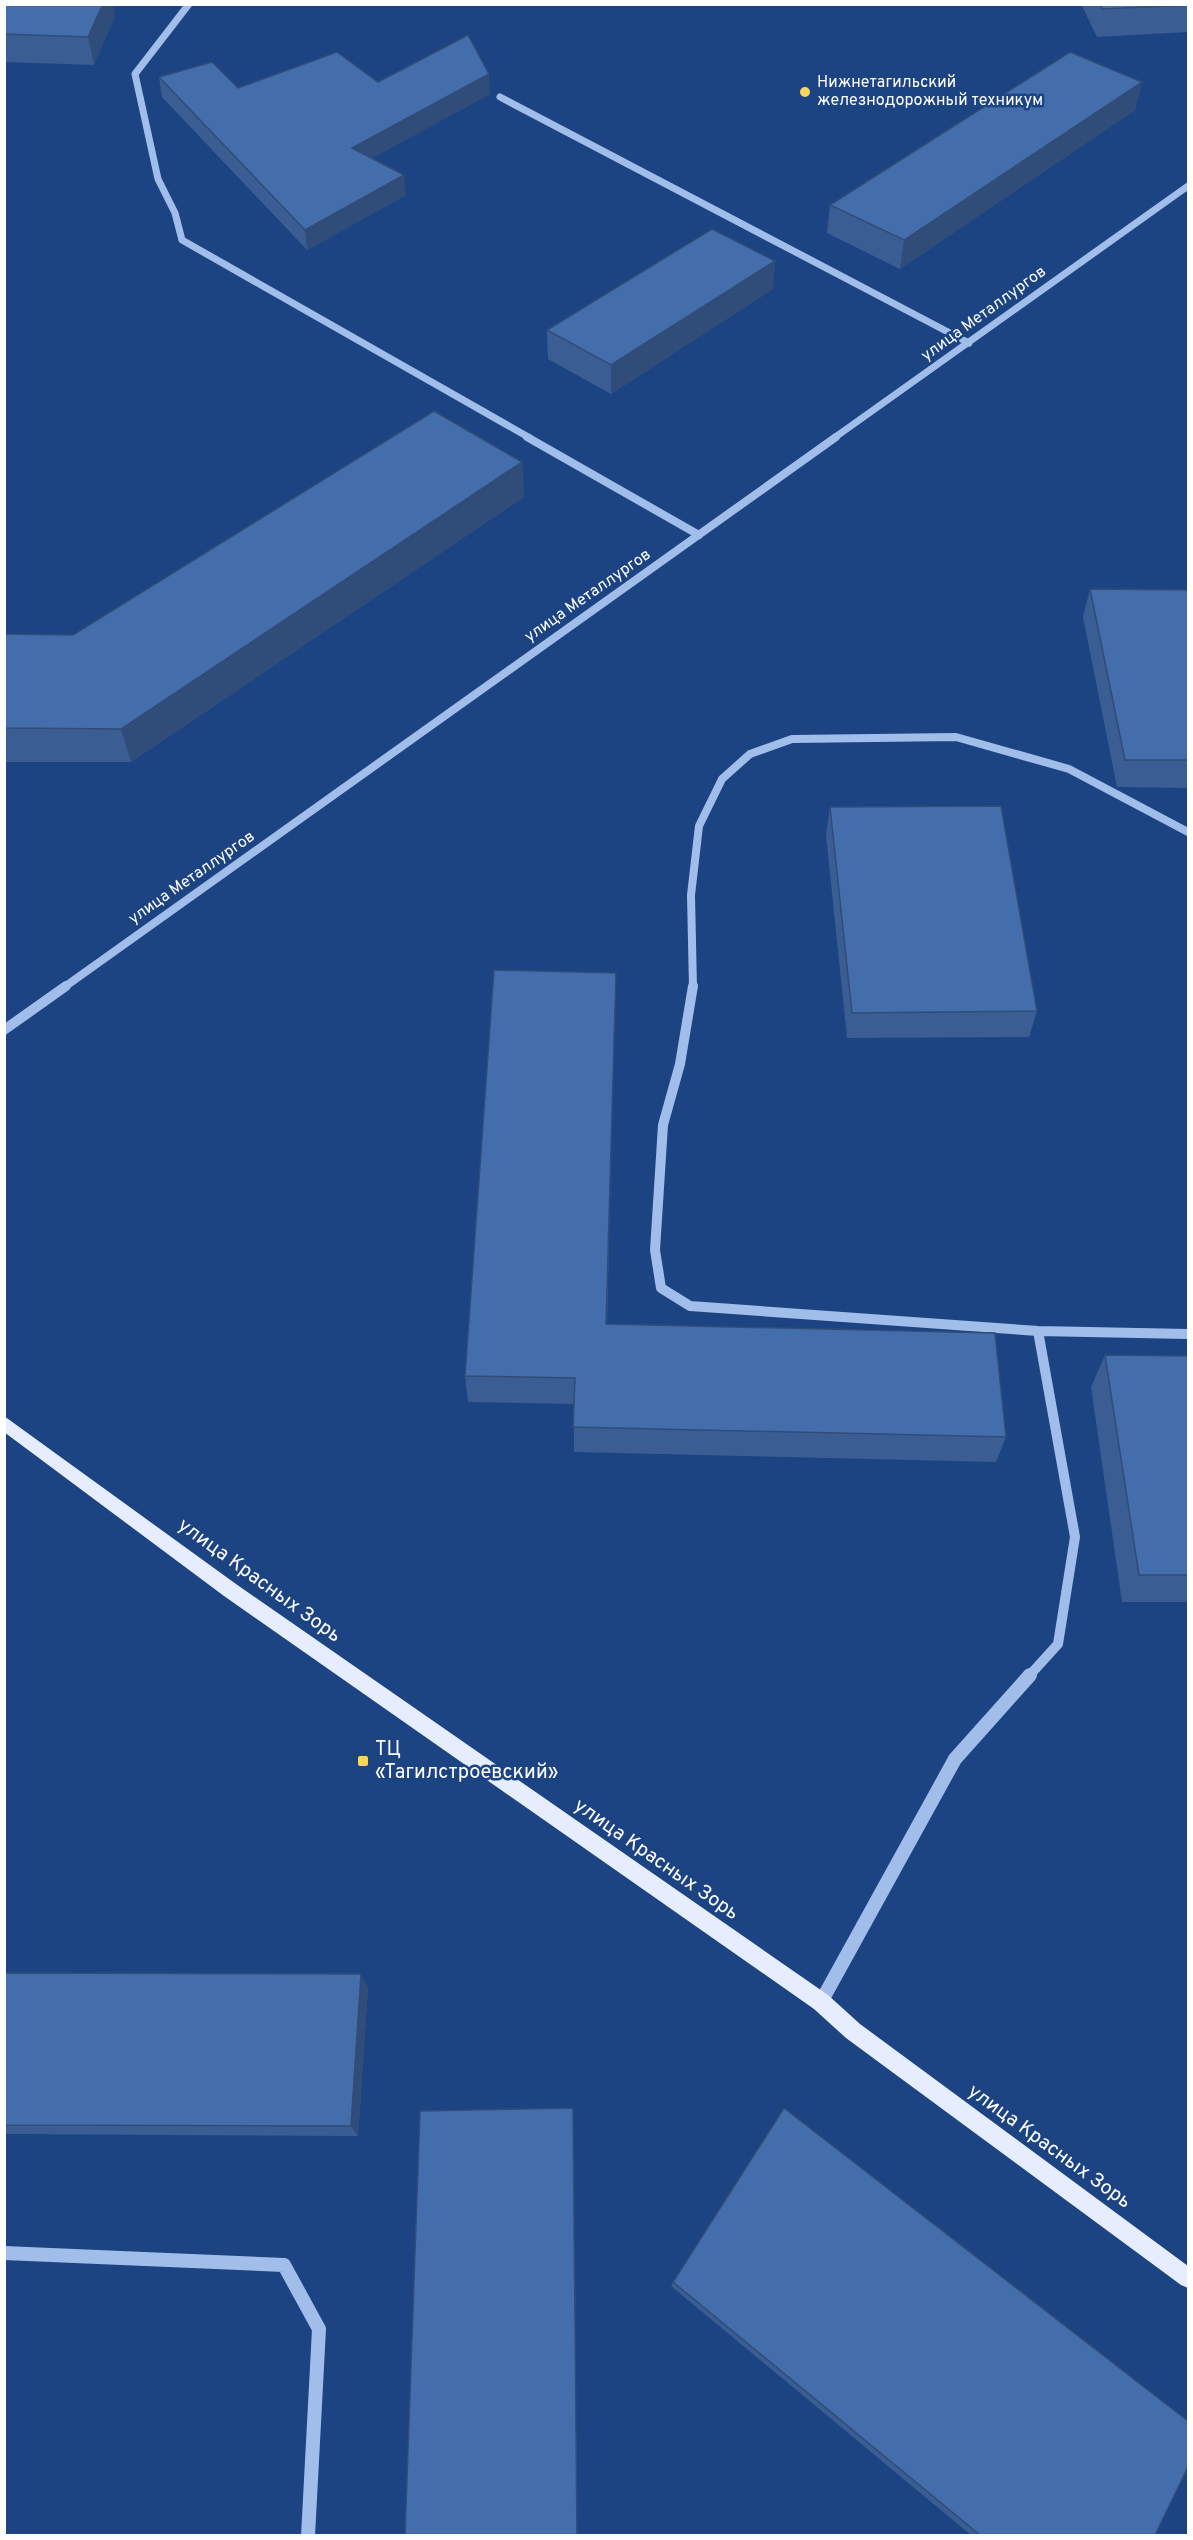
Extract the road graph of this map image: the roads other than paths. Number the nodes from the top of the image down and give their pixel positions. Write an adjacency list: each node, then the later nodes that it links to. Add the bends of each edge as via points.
1 (189, 4): 5 (street, via 135,74 158,179 175,213 182,240)
2 (500, 97): 4 (street)
3 (1188, 186): 4 (street, улица Металлургов)
4 (969, 343): 5 (street, улица Металлургов)
5 (699, 535): 7 (street, улица Металлургов)
6 (1188, 832): 8 (street, via 1069,769 956,737 792,738 750,754 722,779 699,826 691,895 694,983 681,1064 663,1125 655,1250 660,1288 690,1306)
7 (4, 1030)
8 (1038, 1331): 9 (street); 11 (street, via 1075,1536 1058,1644 955,1759)
9 (1188, 1334)
10 (4, 1423): 11 (main road, улица Красных Зорь, via 230,1590)
11 (821, 2002): 13 (main road, улица Красных Зорь, via 853,2031)
12 (4, 2253): 14 (street, via 284,2265 319,2329)
13 (1188, 2278)
14 (308, 2535)

